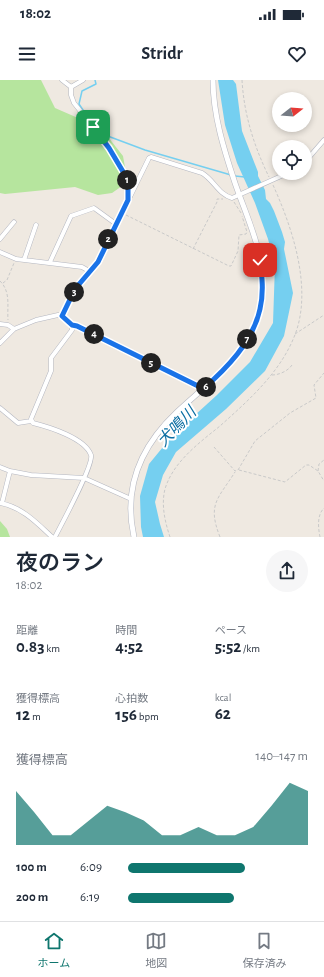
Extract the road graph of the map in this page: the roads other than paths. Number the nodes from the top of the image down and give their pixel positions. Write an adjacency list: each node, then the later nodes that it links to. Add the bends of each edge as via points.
1 (62, 80): 4 (street)
2 (83, 80): 4 (street)
3 (213, 80): 8 (street, via 215,111)
4 (71, 87): 9 (street, via 74,103 109,148 125,175)
5 (324, 140): 6 (street)
6 (312, 154)
7 (272, 180): 8 (street)
8 (240, 195): 9 (street, via 232,198 226,196 202,173 151,157); 23 (street, via 253,230 260,260 263,286 260,309 249,336 234,358)
9 (128, 200): 11 (street)
10 (14, 222): 13 (street)
11 (116, 224): 16 (street, via 94,208 70,216); 17 (street, via 98,262)
12 (36, 225): 15 (street)
13 (0, 239)
14 (0, 252): 15 (street)
15 (24, 260): 16 (street)
16 (50, 262): 17 (street, via 82,267)
17 (89, 271): 18 (street, via 75,289)
18 (62, 316): 20 (street); 21 (street, via 36,320)
19 (0, 324): 21 (street)
20 (72, 325): 23 (street); 25 (street, via 72,330 51,358 51,371)
21 (14, 329): 22 (street)
22 (0, 343)
23 (202, 390): 29 (street, via 176,413 154,438 136,471)
24 (0, 408): 25 (street, via 18,423)
25 (31, 421): 28 (street, via 76,439 89,452 91,458)
26 (0, 467): 27 (street)
27 (10, 471): 28 (street, via 31,475); 30 (street)
28 (84, 478): 29 (street); 32 (street)
29 (131, 499): 33 (street)
30 (1, 503): 31 (street, via 22,511)
31 (52, 537)
32 (55, 537)
33 (134, 537)

